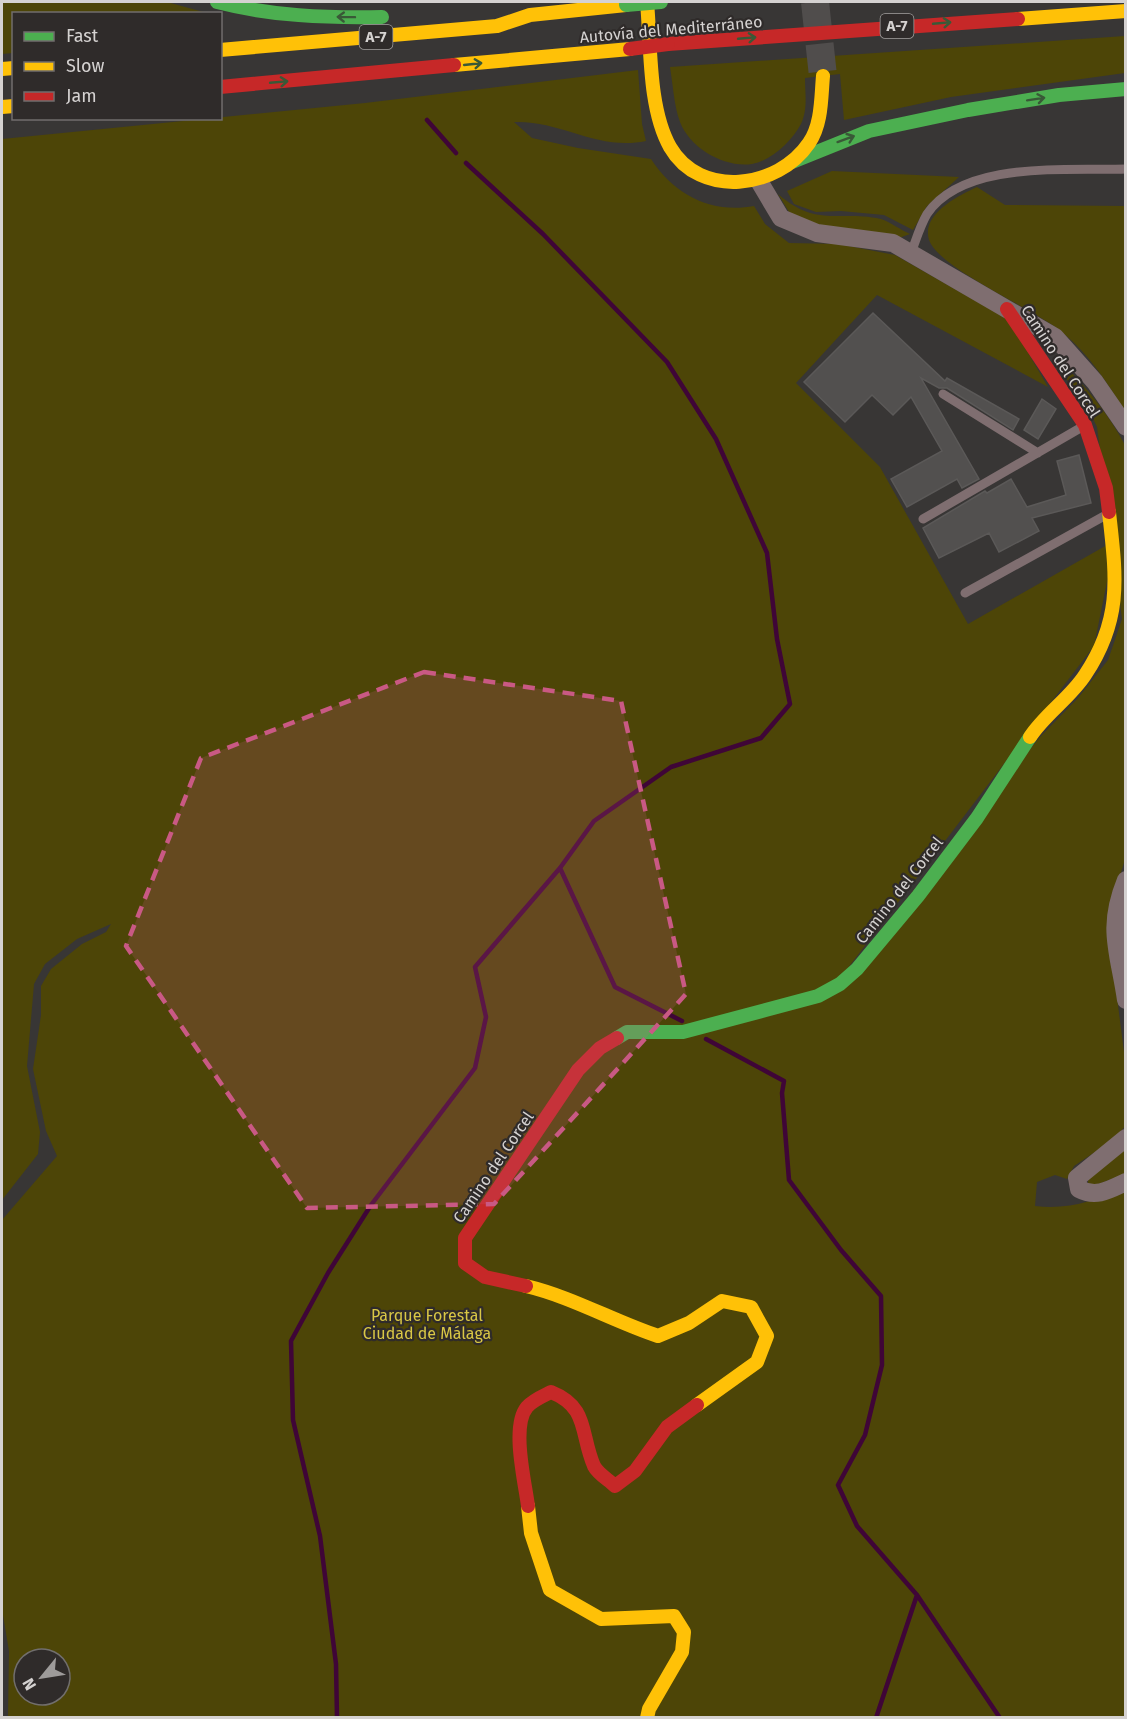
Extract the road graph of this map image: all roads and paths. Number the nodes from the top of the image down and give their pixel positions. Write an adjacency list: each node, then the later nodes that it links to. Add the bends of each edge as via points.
1 (217, 2): 7 (main road, one-way to 1, via 273,12)
2 (647, 2): 14 (main road, via 659,112 669,146 694,173 721,182)
3 (661, 2): 6 (main road, Autovía del Mediterráneo / A-7, bridge)
4 (497, 9): 6 (main road)
5 (1125, 10): 10 (main road, Autovía del Mediterráneo / A-7, one-way to 5, bridge, via 668,44)
6 (530, 15): 8 (main road, Autovía del Mediterráneo / A-7, via 497,26)
7 (400, 16)
8 (222, 50)
9 (823, 76): 12 (main road, via 817,125 809,144)
10 (222, 87)
11 (1125, 89): 12 (main road, one-way to 11, via 868,131 1059,95)
12 (792, 162): 14 (main road)
13 (1125, 170): 15 (lane, via 979,177 954,189 927,214)
14 (759, 181): 15 (street, via 781,218 817,233 893,243)
15 (911, 253): 16 (street)
16 (1007, 309): 18 (main road, Camino del Corcel); 19 (street, via 1055,337 1095,382)
17 (943, 394): 20 (lane)
18 (1085, 425): 20 (lane); 21 (main road, Camino del Corcel)
19 (1125, 427)
20 (1038, 453): 22 (lane)
21 (1110, 513): 23 (lane); 28 (main road, Camino del Corcel, via 1118,582 1110,628 1084,675 1033,733 977,818 857,969 818,996 683,1032 627,1032 600,1048 578,1070 465,1238 465,1263 485,1277 580,1303 658,1336 689,1323 722,1301 751,1306 766,1336 757,1362 667,1426 635,1471 615,1485 596,1469 579,1410 566,1398 551,1392 525,1409 519,1437 531,1533 550,1590 601,1619 674,1616 684,1632 682,1652)
22 (923, 519)
23 (965, 593)
24 (1125, 880): 25 (street, via 1116,903 1113,932)
25 (1125, 1000)
26 (1125, 1138): 27 (street, via 1077,1178 1079,1189 1089,1194 1102,1193)
27 (1125, 1182)
28 (647, 1718)

